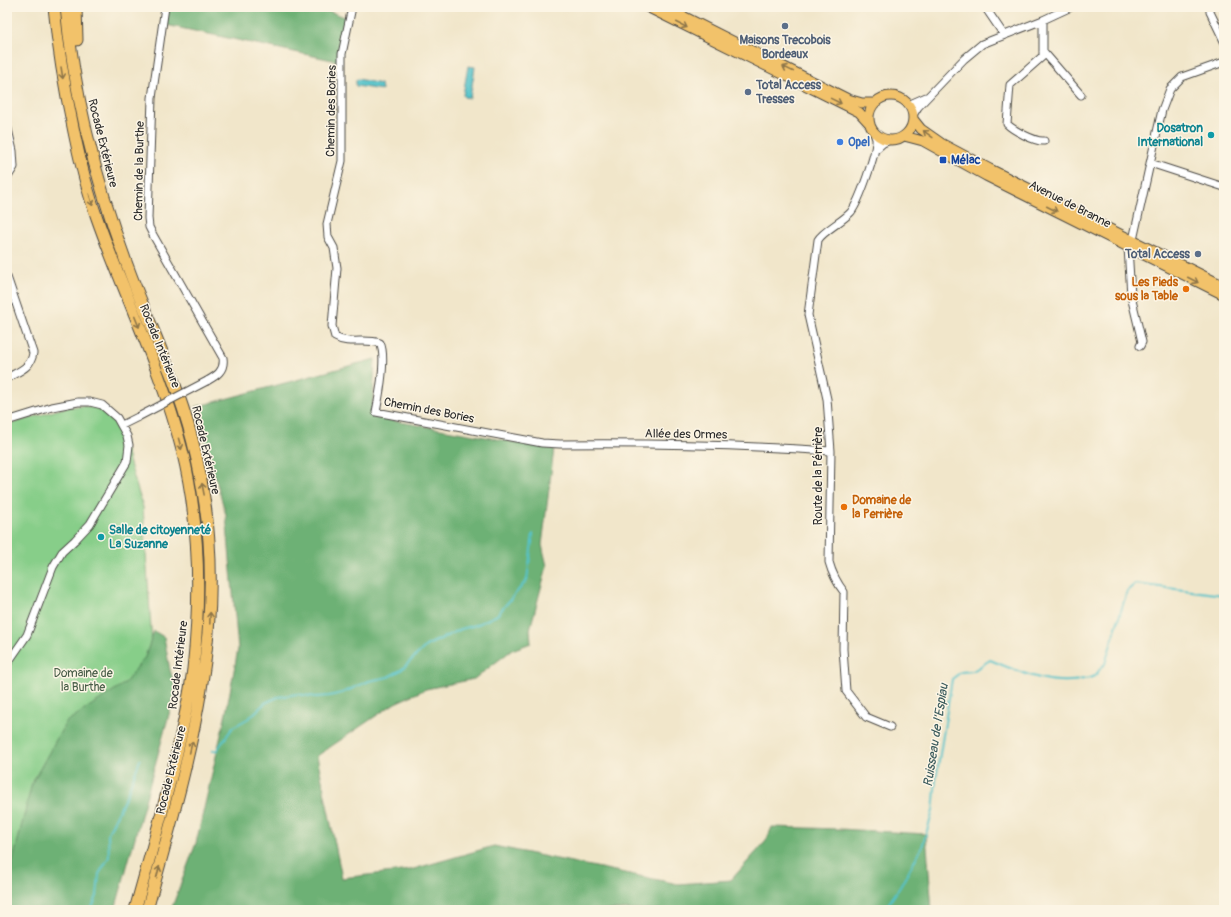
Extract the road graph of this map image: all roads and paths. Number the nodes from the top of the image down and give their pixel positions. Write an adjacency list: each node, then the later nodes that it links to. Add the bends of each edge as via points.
1 (49, 7): 15 (highway)
2 (54, 7): 15 (highway, Rocade Intérieure)
3 (66, 7): 25 (highway, Rocade Extérieure, via 72,60)
4 (76, 7): 25 (highway)
5 (165, 7): 40 (street, Chemin de la Burthe, bridge, via 152,98 149,227 223,358 223,367 207,381)
6 (352, 7): 41 (street, Chemin des Bories, via 342,54 342,161 327,224 337,268 332,326 335,337 340,340 374,341 382,347 380,391 376,412)
7 (647, 7): 24 (main road, one-way to 24, via 858,112)
8 (665, 7): 20 (main road, one-way to 8, via 848,99)
9 (985, 7): 13 (street)
10 (1071, 7): 12 (street)
11 (1210, 7): 14 (street)
12 (1043, 20): 13 (street); 16 (street)
13 (1004, 35): 19 (street, via 982,44)
14 (1224, 42)
15 (58, 45): 45 (highway, Rocade Intérieure, one-way to 45, via 83,171 98,222 174,423 183,454 196,536 198,587 193,671 166,795)
16 (1043, 51): 18 (street); 28 (street, via 1043,56 1010,85 1007,124 1038,142)
17 (1224, 62): 30 (street, via 1182,77 1170,89 1162,110)
18 (1081, 95)
19 (928, 97): 21 (street); 22 (street)
20 (875, 103): 21 (main road, via 888,97 896,97); 24 (main road, via 869,116)
21 (908, 105): 22 (main road)
22 (913, 117): 26 (main road, via 912,125); 33 (main road, Avenue de Branne, one-way to 22, via 941,142 921,128)
23 (7, 125): 31 (street, via 14,167)
24 (871, 127): 27 (main road, via 877,136); 29 (street, via 876,139)
25 (85, 128): 46 (highway, Rocade Extérieure, one-way to 25, via 182,786 201,697 211,584 208,530 204,492 184,412 107,209)
26 (904, 136): 27 (main road); 33 (main road, Avenue de Branne, one-way to 33, via 923,141 986,176)
27 (890, 140): 29 (street)
28 (1044, 141)
29 (875, 150): 42 (street, Route de la Pérrière, via 851,212 818,240 808,315 826,399)
30 (1150, 163): 32 (street); 33 (street)
31 (7, 178)
32 (1224, 187)
33 (1131, 244): 35 (main road, Avenue de Branne); 36 (main road, Avenue de Branne, one-way to 36); 37 (street, via 1131,296 1142,342)
34 (7, 277): 38 (street, via 33,353 28,366)
35 (1224, 286)
36 (1224, 295)
37 (1140, 346)
38 (7, 378)
39 (7, 421): 40 (street, via 52,407 90,402 111,411)
40 (122, 425): 43 (street, via 129,445 127,462 90,524 62,552 53,567 26,635)
41 (542, 443): 42 (street, Allée des Ormes, via 758,446)
42 (831, 452): 44 (street, Route de la Pérrière, via 829,562 844,592 843,650 846,691 866,717)
43 (7, 664)
44 (890, 727)
45 (135, 910)
46 (148, 910)

